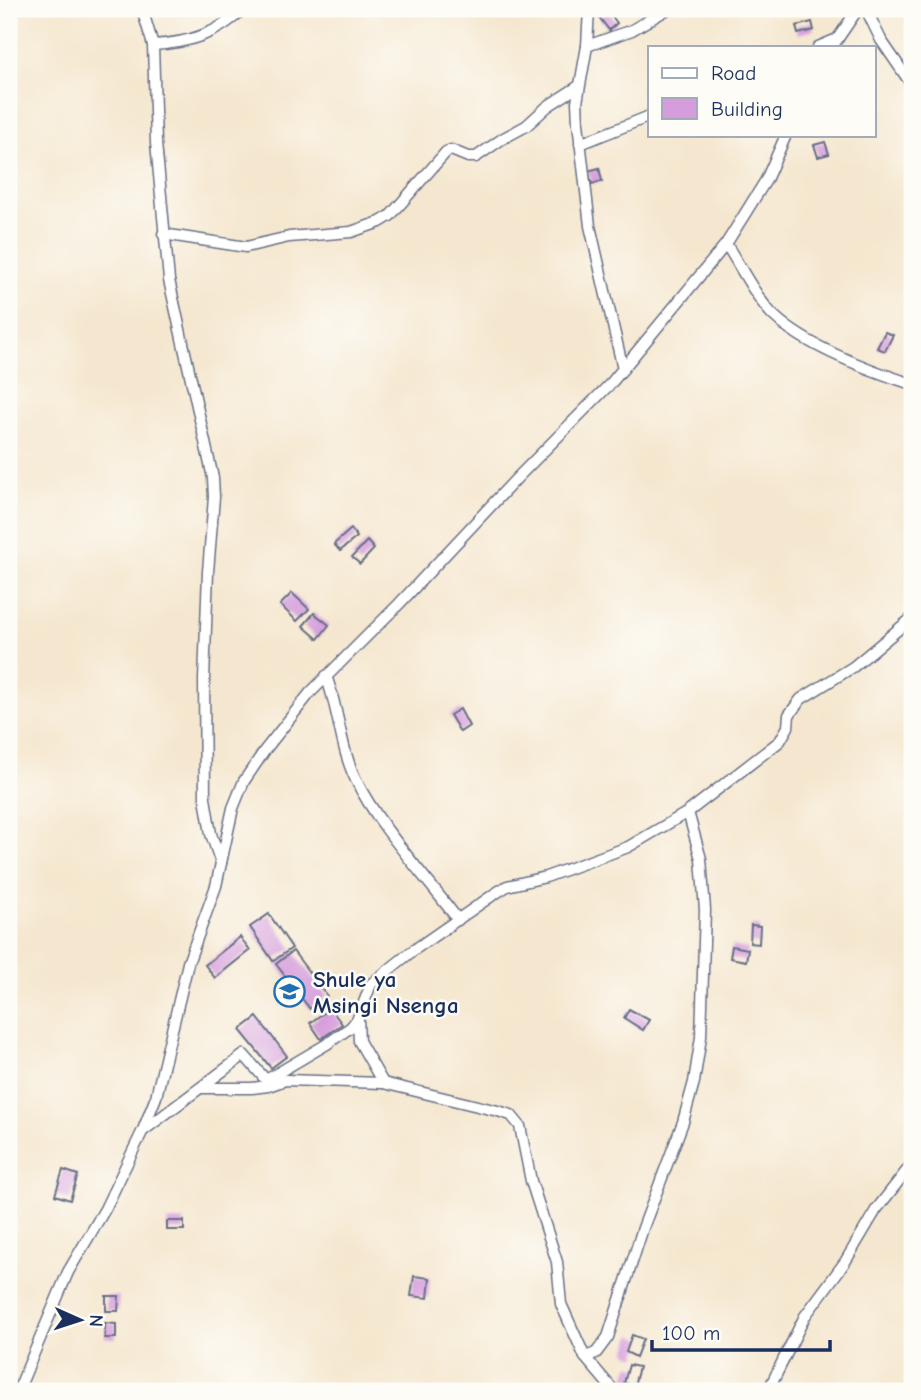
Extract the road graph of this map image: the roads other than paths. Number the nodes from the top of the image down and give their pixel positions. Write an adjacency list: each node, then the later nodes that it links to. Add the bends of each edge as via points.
1 (142, 9): 8 (street)
2 (243, 9): 8 (street, via 204,36)
3 (589, 9): 9 (street)
4 (667, 9): 9 (street, via 632,30)
5 (858, 9): 7 (street)
6 (866, 9): 10 (street)
7 (835, 43)
8 (153, 46): 15 (street)
9 (587, 46): 11 (street)
10 (912, 85)
11 (579, 86): 14 (street); 15 (street, via 476,157 446,152 398,208 370,226 246,247)
12 (648, 117): 14 (street)
13 (786, 136): 16 (street, via 766,180)
14 (580, 144): 17 (street, via 590,226)
15 (163, 234): 22 (street, via 214,488 205,642 205,798)
16 (726, 244): 17 (street); 18 (street, via 763,302 785,324 834,355)
17 (623, 369): 20 (street)
18 (912, 384)
19 (912, 618): 21 (street, via 853,667 801,699 789,715 780,741)
20 (326, 676): 22 (street, via 278,732 241,787); 23 (street, via 355,780)
21 (688, 812): 23 (street, via 609,855 507,886); 29 (street, via 701,859 705,910 701,1037 694,1082 608,1337 597,1353)
22 (222, 864): 27 (street, via 188,962 159,1086)
23 (458, 920): 24 (street, via 371,984)
24 (358, 1018): 25 (street, via 359,1041); 26 (street, via 327,1045 267,1080 244,1055)
25 (383, 1083): 26 (street, via 285,1080 252,1088); 29 (street, via 498,1111 518,1121 534,1193 557,1262 561,1304)
26 (202, 1088): 27 (street)
27 (143, 1130): 30 (street, via 68,1272)
28 (912, 1164): 32 (street, via 805,1316)
29 (585, 1357): 31 (street)
30 (18, 1391)
31 (614, 1391)
32 (768, 1391)

